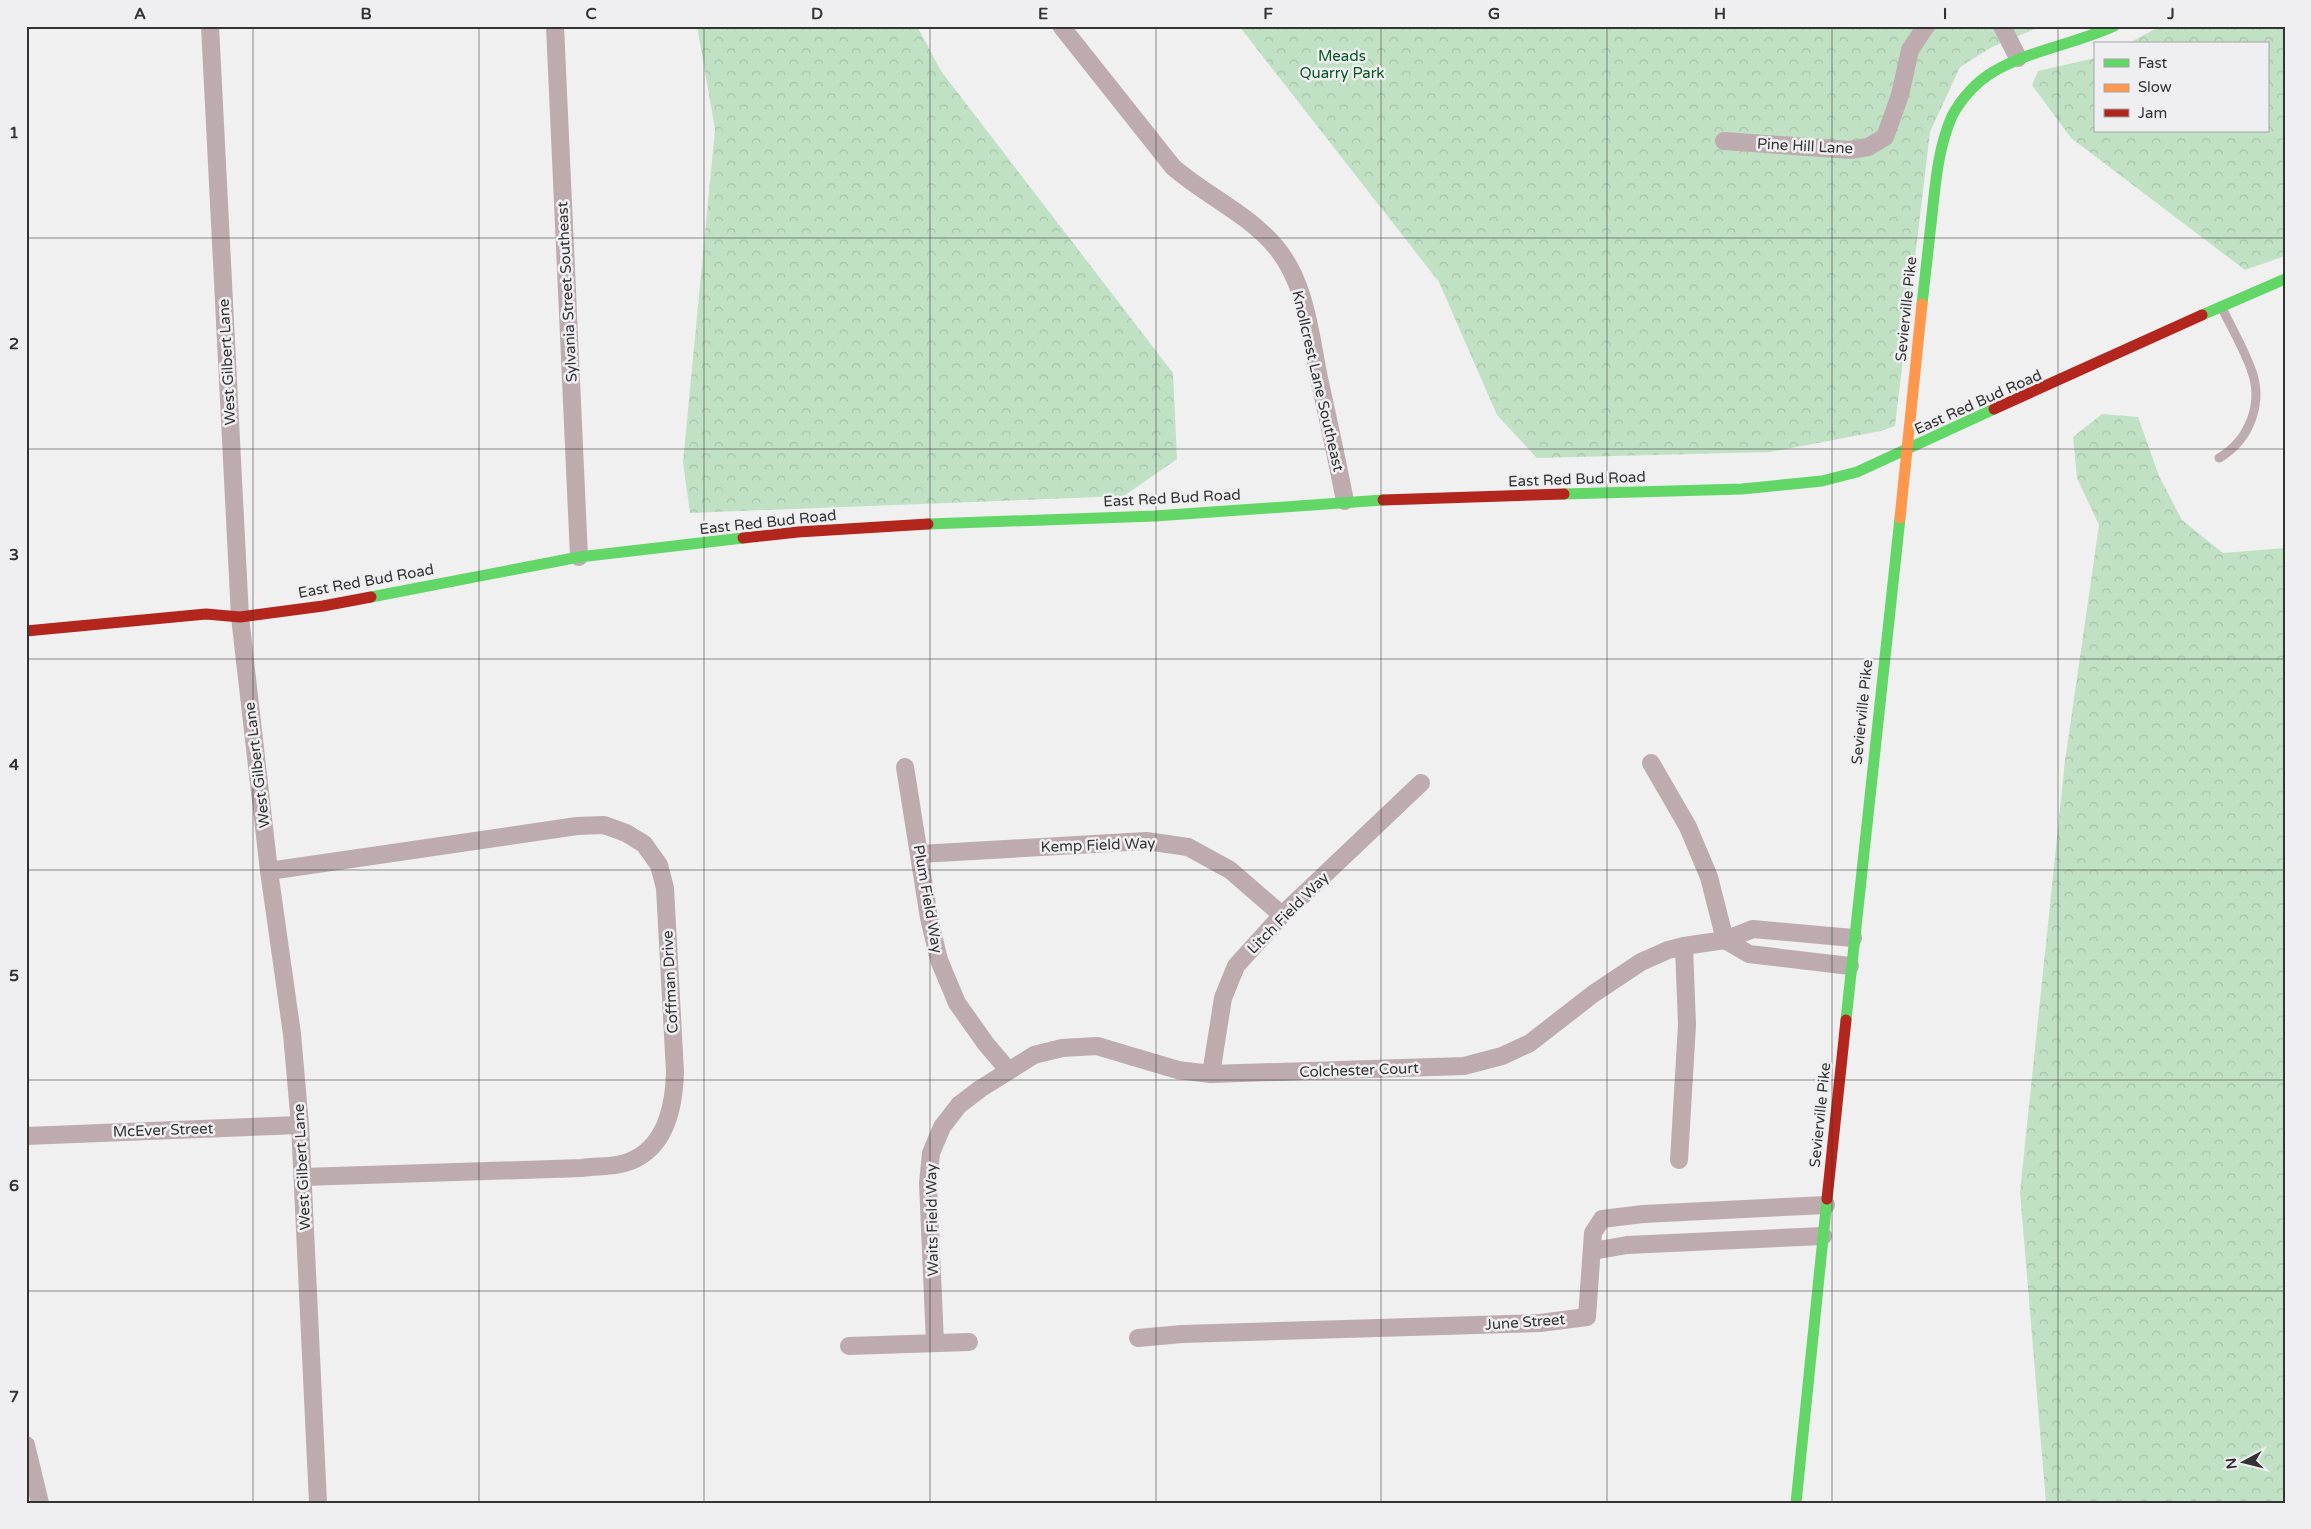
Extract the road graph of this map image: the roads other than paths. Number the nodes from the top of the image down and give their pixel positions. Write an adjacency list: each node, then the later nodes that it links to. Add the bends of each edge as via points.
1 (210, 26): 15 (street, West Gilbert Lane)
2 (555, 26): 14 (street, Sylvania Street Southeast)
3 (1061, 26): 13 (street, Knollcrest Lane Southeast, via 1173,167 1254,226 1276,246 1292,271 1305,308)
4 (1926, 26): 8 (street, Pine Hill Lane, via 1910,50 1900,95 1885,137 1868,147 1850,150)
5 (2002, 26): 7 (street)
6 (2114, 26): 7 (street, Sevierville Pike, via 2052,50)
7 (2018, 58): 11 (street, Sevierville Pike, via 1997,68 1960,102 1944,138 1924,277)
8 (1724, 141)
9 (2285, 279): 10 (street, East Red Bud Road)
10 (2221, 306): 11 (street, East Red Bud Road); 12 (lane, via 2252,370 2256,399 2248,431 2230,452)
11 (1907, 450): 13 (street, East Red Bud Road, via 1857,472 1793,486); 23 (street, Sevierville Pike)
12 (2219, 458)
13 (1345, 501): 14 (street, East Red Bud Road, via 1155,516 975,521 798,532)
14 (579, 558): 15 (street, East Red Bud Road, via 323,606)
15 (240, 617): 16 (street, East Red Bud Road, via 206,614); 21 (street, West Gilbert Lane)
16 (26, 631)
17 (1651, 762): 24 (street, via 1688,827 1709,877)
18 (905, 767): 20 (street, Plum Field Way)
19 (1421, 783): 22 (street, Litch Field Way)
20 (920, 854): 22 (street, Kemp Field Way, via 1146,841 1188,847 1230,870); 27 (street, Plum Field Way, via 939,960 957,1003)
21 (270, 872): 29 (street, West Gilbert Lane, via 292,1034); 32 (street, Coffman Drive, via 577,826 604,825 626,832 644,844 659,865 665,888 675,1098 669,1122 646,1153 624,1164 582,1168)
22 (1282, 916): 28 (street, Litch Field Way, via 1236,966 1223,998)
23 (1853, 938): 24 (street, Colchester Court, via 1753,929); 26 (street, Sevierville Pike)
24 (1725, 940): 25 (street, Colchester Court); 26 (street, via 1749,954)
25 (1684, 946): 28 (street, Colchester Court, via 1641,962 1593,994 1530,1044 1502,1056 1464,1066); 31 (street, via 1687,1025)
26 (1850, 966): 33 (street, Sevierville Pike)
27 (1008, 1071): 28 (street, Colchester Court, via 1034,1055 1062,1048 1097,1046 1178,1070); 38 (street, Waits Field Way, via 959,1105 942,1127 931,1154 928,1183)
28 (1211, 1074)
29 (300, 1125): 30 (street, McEver Street); 32 (street, West Gilbert Lane)
30 (26, 1136)
31 (1679, 1160)
32 (303, 1178): 42 (street, West Gilbert Lane)
33 (1826, 1205): 34 (street, Sevierville Pike); 35 (street, June Street, via 1602,1219 1594,1233)
34 (1823, 1236): 35 (street, via 1627,1246); 43 (street, Sevierville Pike)
35 (1593, 1251): 36 (street, June Street, via 1587,1317 1540,1323)
36 (1138, 1338)
37 (969, 1342): 38 (street)
38 (935, 1343): 39 (street)
39 (849, 1346)
40 (26, 1446): 41 (street)
41 (40, 1503)
42 (318, 1503)
43 (1796, 1503)

